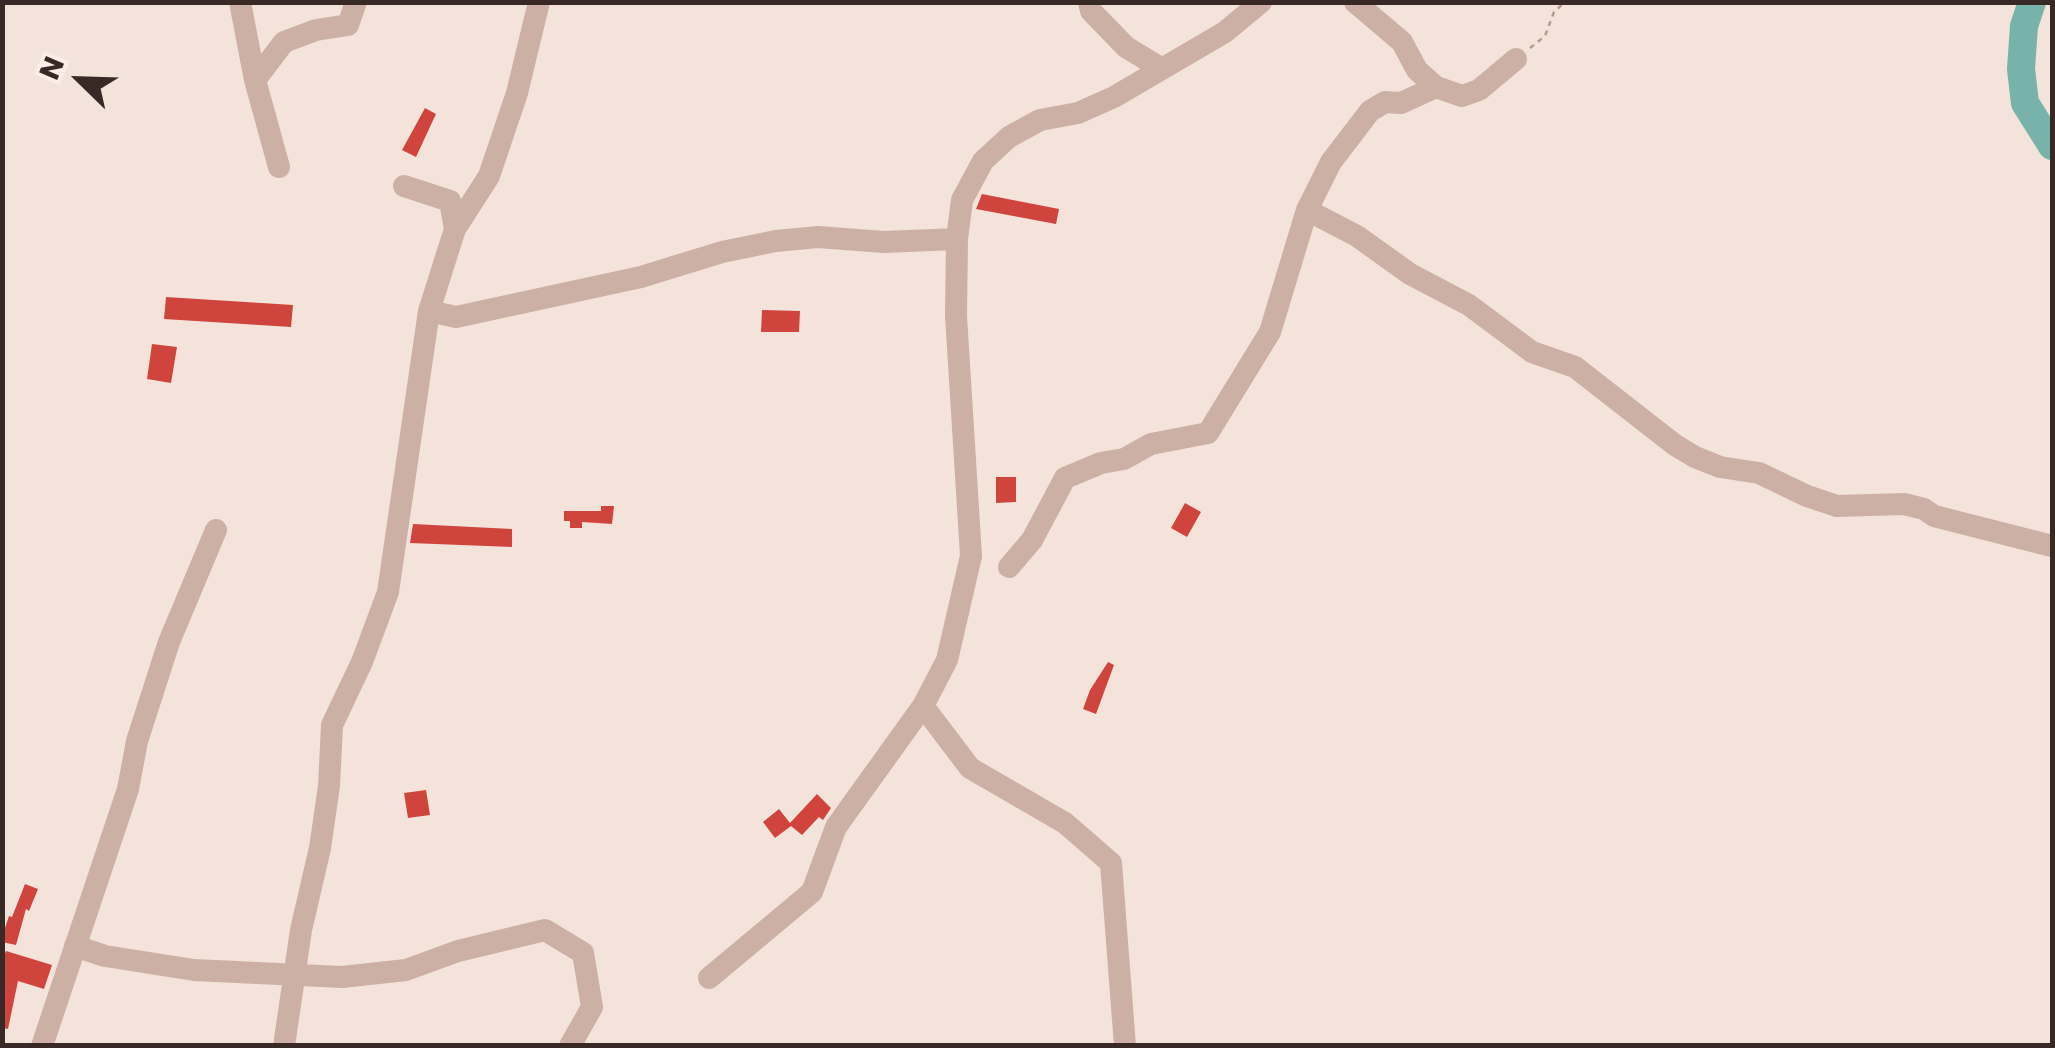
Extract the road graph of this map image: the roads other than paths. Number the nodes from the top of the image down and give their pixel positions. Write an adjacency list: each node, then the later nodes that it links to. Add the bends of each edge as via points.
1 (240, 2): 9 (street)
2 (356, 2): 9 (street, via 348,26 284,42)
3 (539, 2): 14 (street, via 489,176)
4 (1089, 2): 8 (street, via 1126,47)
5 (1262, 2): 8 (street)
6 (1356, 2): 10 (street, via 1402,42)
7 (1516, 60): 10 (street, via 1462,96)
8 (1162, 68): 15 (street, via 1114,98 1040,120 1009,138 982,161 962,200)
9 (255, 80): 11 (street)
10 (1436, 87): 13 (street, via 1370,111 1331,162)
11 (279, 166)
12 (404, 186): 14 (street, via 450,200)
13 (1307, 210): 18 (street, via 1469,305 1532,352 1575,367 1675,445 1720,467 1759,473 1837,506 1904,504); 19 (street, via 1270,332 1208,432 1151,444 1065,478 1032,540)
14 (454, 229): 16 (street)
15 (956, 240): 16 (street, via 776,241 456,317); 20 (street, via 971,556 947,660)
16 (429, 311): 22 (street, via 388,592 332,725 320,848)
17 (216, 530): 21 (street, via 169,642)
18 (2052, 546)
19 (1009, 567)
20 (923, 706): 23 (street, via 836,827 812,892); 27 (street, via 970,768 1064,823 1111,863)
21 (75, 946): 22 (street, via 194,970); 24 (street)
22 (293, 973): 25 (street); 26 (street, via 342,977 406,970 545,930 583,953 592,1007)
23 (709, 978)
24 (42, 1046)
25 (284, 1046)
26 (570, 1046)
27 (1125, 1046)

